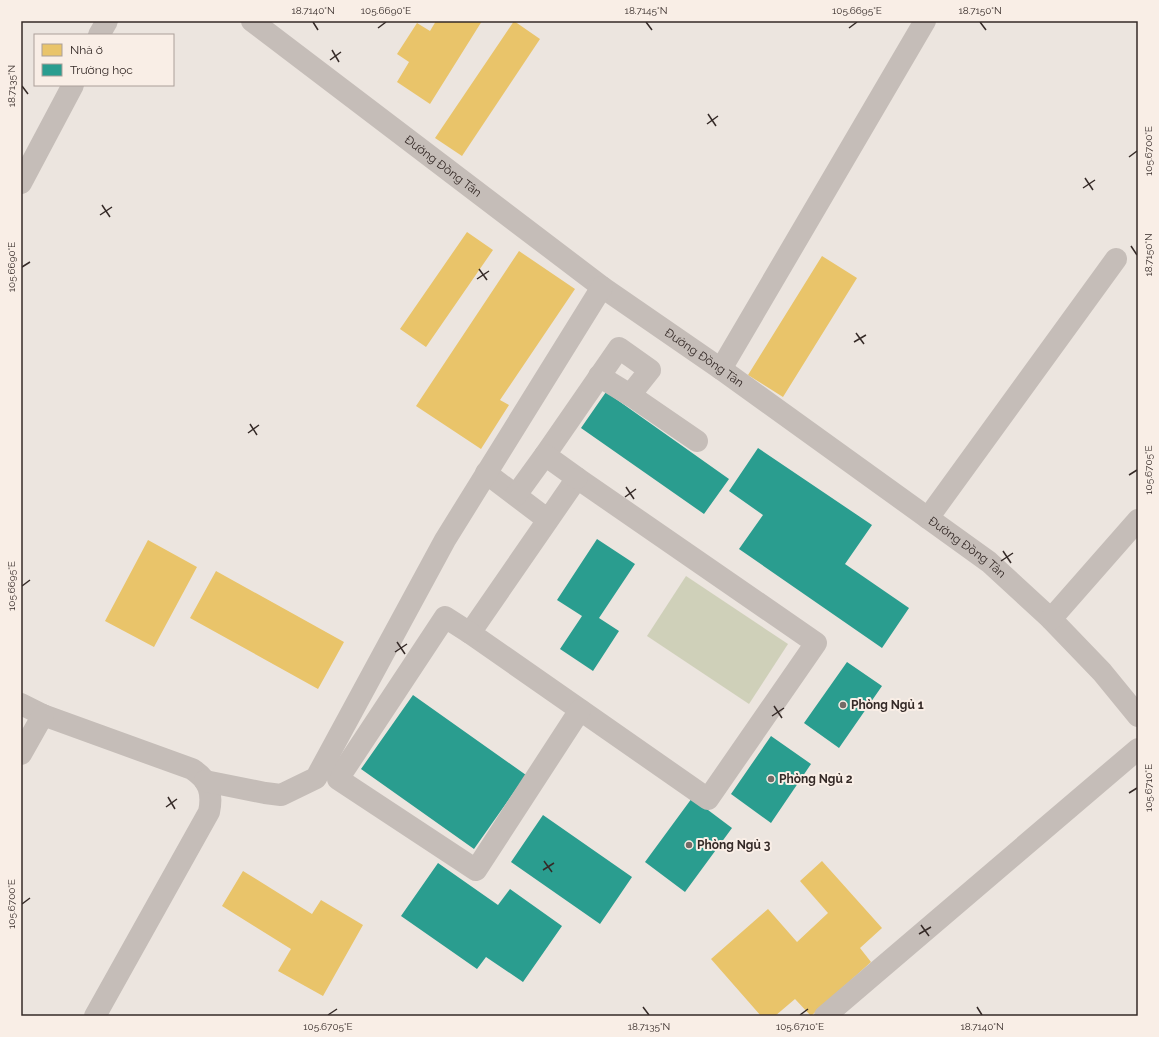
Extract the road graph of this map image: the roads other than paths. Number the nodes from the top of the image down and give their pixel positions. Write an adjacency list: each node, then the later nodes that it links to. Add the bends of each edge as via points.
1 (107, 21): 4 (street)
2 (252, 21): 8 (street, Đường Đồng Tân)
3 (925, 21): 9 (street)
4 (100, 34)
5 (72, 86): 6 (street)
6 (21, 183)
7 (1116, 259): 17 (street)
8 (602, 287): 9 (street, Đường Đồng Tân); 14 (street)
9 (721, 369): 17 (street, Đường Đồng Tân)
10 (599, 376): 11 (street); 11 (street, via 619,348 650,370); 13 (street)
11 (630, 395): 12 (street)
12 (697, 441)
13 (545, 455): 15 (street); 16 (street)
14 (486, 473): 16 (street); 28 (street, via 445,540 316,778 281,795)
15 (577, 478): 18 (street); 23 (street, via 816,643 708,799)
16 (516, 496): 18 (street)
17 (928, 518): 20 (street, Đường Đồng Tân, via 989,562)
18 (548, 520): 21 (street)
19 (1138, 520): 20 (street)
20 (1051, 619): 25 (street, Đường Đồng Tân, via 1102,672)
21 (470, 633): 23 (street); 23 (street, via 445,617 338,779 476,870)
22 (21, 704): 24 (street)
23 (580, 710)
24 (44, 715): 27 (street); 28 (street, via 192,769)
25 (1138, 716)
26 (1138, 749): 30 (street)
27 (21, 754)
28 (205, 781): 29 (street, via 211,796 209,812)
29 (95, 1016)
30 (825, 1016)

